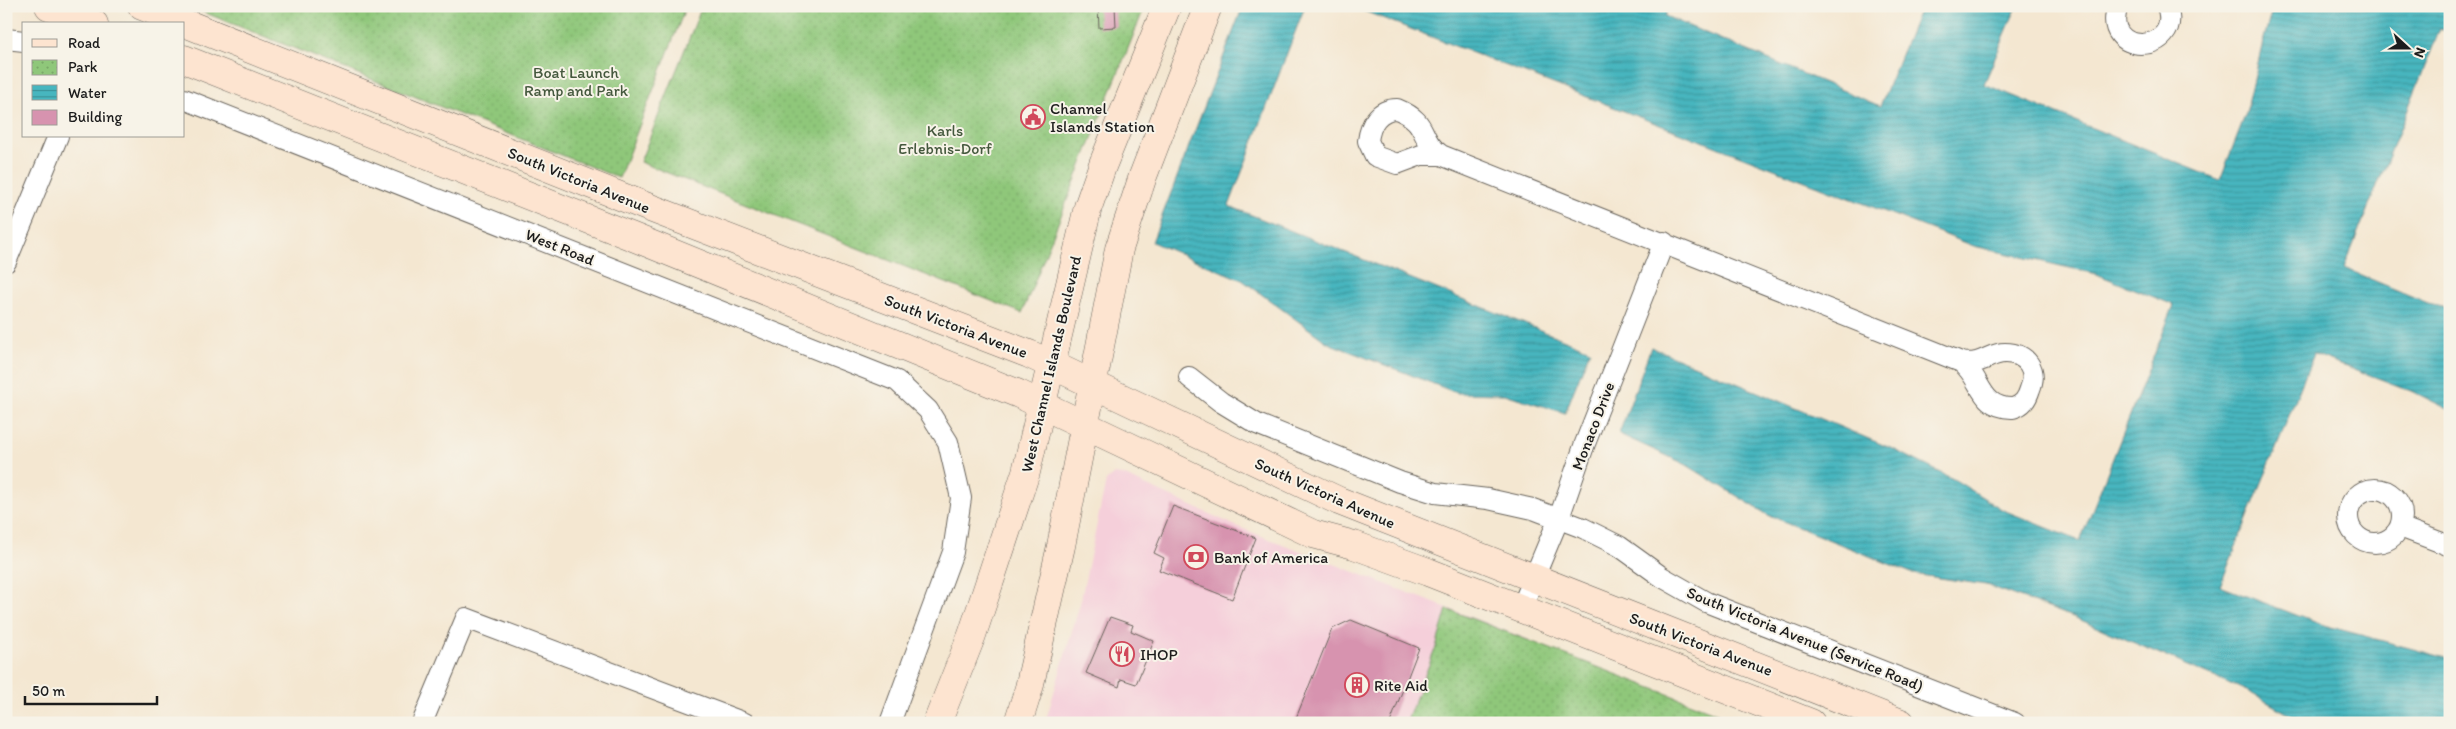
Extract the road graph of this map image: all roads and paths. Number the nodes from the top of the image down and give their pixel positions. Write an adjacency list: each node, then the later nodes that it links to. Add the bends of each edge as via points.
1 (49, 6): 7 (main road)
2 (142, 6): 8 (main road, South Victoria Avenue)
3 (1168, 6): 19 (main road, West Channel Islands Boulevard, via 1088,207)
4 (1208, 6): 21 (main road, via 1143,176 1120,249)
5 (2118, 6): 6 (street, via 2114,22 2118,32 2125,39 2146,45 2163,36 2169,16)
6 (2167, 6)
7 (89, 22)
8 (183, 22)
9 (185, 23): 19 (main road, South Victoria Avenue)
10 (6, 39): 11 (street)
11 (22, 41)
12 (185, 59): 22 (main road, South Victoria Avenue)
13 (185, 99): 31 (street, West Road, via 897,381 928,410 948,442 960,498 953,552)
14 (57, 138): 17 (street)
15 (1441, 155): 16 (street)
16 (1664, 242): 18 (street); 24 (street, Monaco Drive, via 1587,437)
17 (6, 262)
18 (1961, 362)
19 (1051, 364): 21 (main road, South Victoria Avenue); 22 (main road, West Channel Islands Boulevard)
20 (1189, 377): 24 (street, South Victoria Avenue (Service Road), via 1220,402 1257,424 1400,482 1435,493 1488,498)
21 (1093, 384): 23 (main road); 27 (main road, South Victoria Avenue, via 1302,485)
22 (1043, 404): 23 (main road, South Victoria Avenue); 32 (main road, West Channel Islands Boulevard, via 1001,550)
23 (1085, 424): 28 (main road, South Victoria Avenue, via 1287,523); 33 (main road, via 1047,611)
24 (1559, 518): 27 (street, Monaco Drive); 36 (street, South Victoria Avenue (Service Road), via 1619,546 1662,577 1706,602)
25 (2400, 527): 26 (street)
26 (2450, 546)
27 (1534, 579): 28 (street, Monaco Drive); 35 (main road, South Victoria Avenue)
28 (1521, 609): 34 (main road, South Victoria Avenue)
29 (422, 723): 30 (street, via 466,618)
30 (745, 723)
31 (890, 723)
32 (937, 723)
33 (1018, 723)
34 (1811, 723)
35 (1901, 723)
36 (2015, 723)

